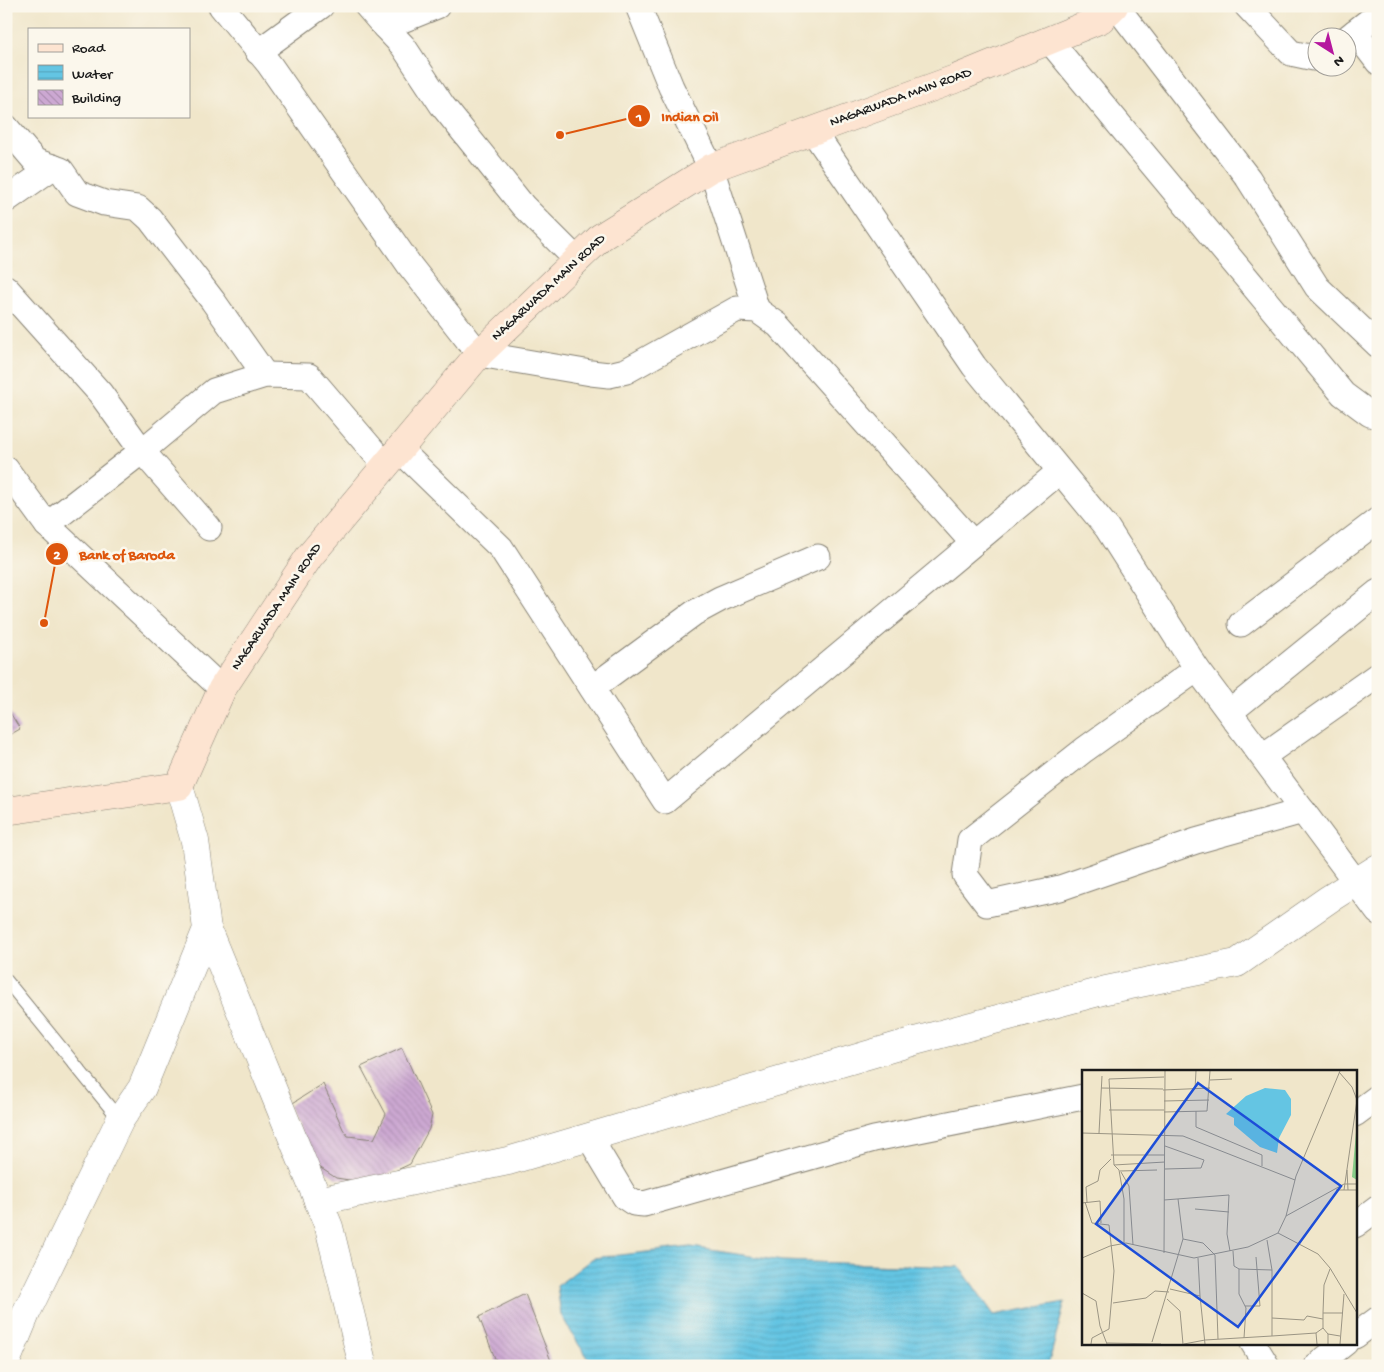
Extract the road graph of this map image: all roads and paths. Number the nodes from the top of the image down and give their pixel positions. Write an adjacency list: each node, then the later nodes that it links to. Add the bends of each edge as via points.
1 (221, 6): 13 (street)
2 (321, 6): 13 (street)
3 (367, 6): 9 (street)
4 (437, 6): 9 (street)
5 (638, 6): 19 (street)
6 (1115, 6): 11 (main road, NAGARWADA MAIN ROAD, via 1101,19); 24 (street, via 1248,178 1317,287)
7 (1247, 6): 14 (street, via 1290,52)
8 (1378, 14): 10 (street)
9 (385, 27): 21 (street, via 403,46 442,105 523,206)
10 (1356, 32)
11 (1049, 40): 17 (main road, NAGARWADA MAIN ROAD, via 955,79); 27 (street, via 1343,394 1370,414)
12 (1356, 41): 15 (street)
13 (258, 52): 25 (street, via 410,266)
14 (1306, 56)
15 (1378, 62)
16 (6, 127): 18 (street, via 35,161)
17 (813, 131): 19 (main road, NAGARWADA MAIN ROAD); 31 (street, via 974,366)
18 (53, 167): 20 (street); 26 (street, via 62,170 77,193 104,203 138,208 150,219)
19 (711, 168): 21 (main road, NAGARWADA MAIN ROAD, via 601,236); 23 (street)
20 (6, 200)
21 (577, 260): 25 (main road, NAGARWADA MAIN ROAD)
22 (6, 288): 28 (street, via 100,393)
23 (757, 310): 25 (street, via 737,309 626,371 609,374); 35 (street, via 778,325)
24 (1378, 345)
25 (479, 354): 29 (main road, NAGARWADA MAIN ROAD)
26 (265, 375): 28 (street, via 214,391); 29 (street, via 309,376)
27 (1378, 416)
28 (142, 450): 33 (street); 34 (street)
29 (393, 457): 41 (street, via 501,548); 42 (main road, NAGARWADA MAIN ROAD, via 309,557)
30 (6, 469): 33 (street)
31 (1060, 471): 35 (street); 39 (street, via 1107,528)
32 (1378, 520): 38 (street)
33 (46, 525): 42 (street)
34 (209, 528)
35 (973, 544): 41 (street, via 665,801)
36 (818, 557): 41 (street, via 694,612)
37 (1378, 592): 43 (street)
38 (1241, 624)
39 (1197, 669): 43 (street); 47 (street, via 1084,750 970,840 965,875 987,904 1060,888 1196,841)
40 (1378, 675): 44 (street)
41 (592, 688)
42 (222, 689): 45 (main road, NAGARWADA MAIN ROAD)
43 (1230, 712): 44 (street)
44 (1263, 756): 47 (street)
45 (179, 786): 46 (main road); 51 (street, via 195,841)
46 (6, 811)
47 (1303, 811): 49 (street)
48 (1378, 868): 49 (street)
49 (1354, 883): 50 (street); 57 (street, via 1236,963 1106,990 924,1038)
50 (1378, 912)
51 (207, 929): 56 (street, via 142,1088); 58 (street)
52 (6, 980): 56 (lane)
53 (1082, 1097): 57 (street, via 874,1139 644,1204 634,1203 625,1197)
54 (1378, 1097): 55 (street)
55 (1356, 1113)
56 (120, 1120): 61 (street)
57 (590, 1136): 58 (street, via 508,1160)
58 (318, 1201): 67 (street, via 329,1227)
59 (1378, 1208): 60 (street)
60 (1356, 1225)
61 (16, 1319): 66 (street)
62 (1377, 1321): 63 (street)
63 (1356, 1335)
64 (1254, 1344): 68 (street)
65 (1345, 1344): 69 (street)
66 (6, 1362)
67 (363, 1366)
68 (1267, 1366)
69 (1316, 1366)

